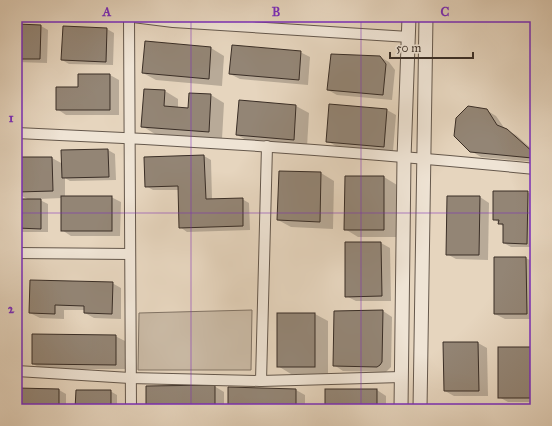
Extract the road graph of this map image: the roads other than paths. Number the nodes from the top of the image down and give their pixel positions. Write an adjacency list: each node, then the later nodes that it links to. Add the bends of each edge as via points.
1 (130, 17): 8 (street)
2 (133, 17): 5 (street)
3 (409, 17): 6 (street)
4 (426, 17): 11 (street)
5 (165, 19): 6 (street)
6 (409, 37): 10 (street)
7 (17, 132): 8 (street)
8 (129, 137): 9 (street); 14 (street)
9 (266, 146): 10 (street); 18 (street)
10 (404, 158): 11 (street); 16 (street)
11 (423, 158): 12 (street); 21 (street)
12 (535, 169)
13 (17, 253): 14 (street)
14 (130, 254): 17 (street)
15 (17, 371): 17 (street)
16 (401, 377): 18 (street); 20 (street)
17 (130, 378): 18 (street); 19 (street)
18 (261, 381)
19 (131, 409)
20 (401, 409)
21 (420, 409)

